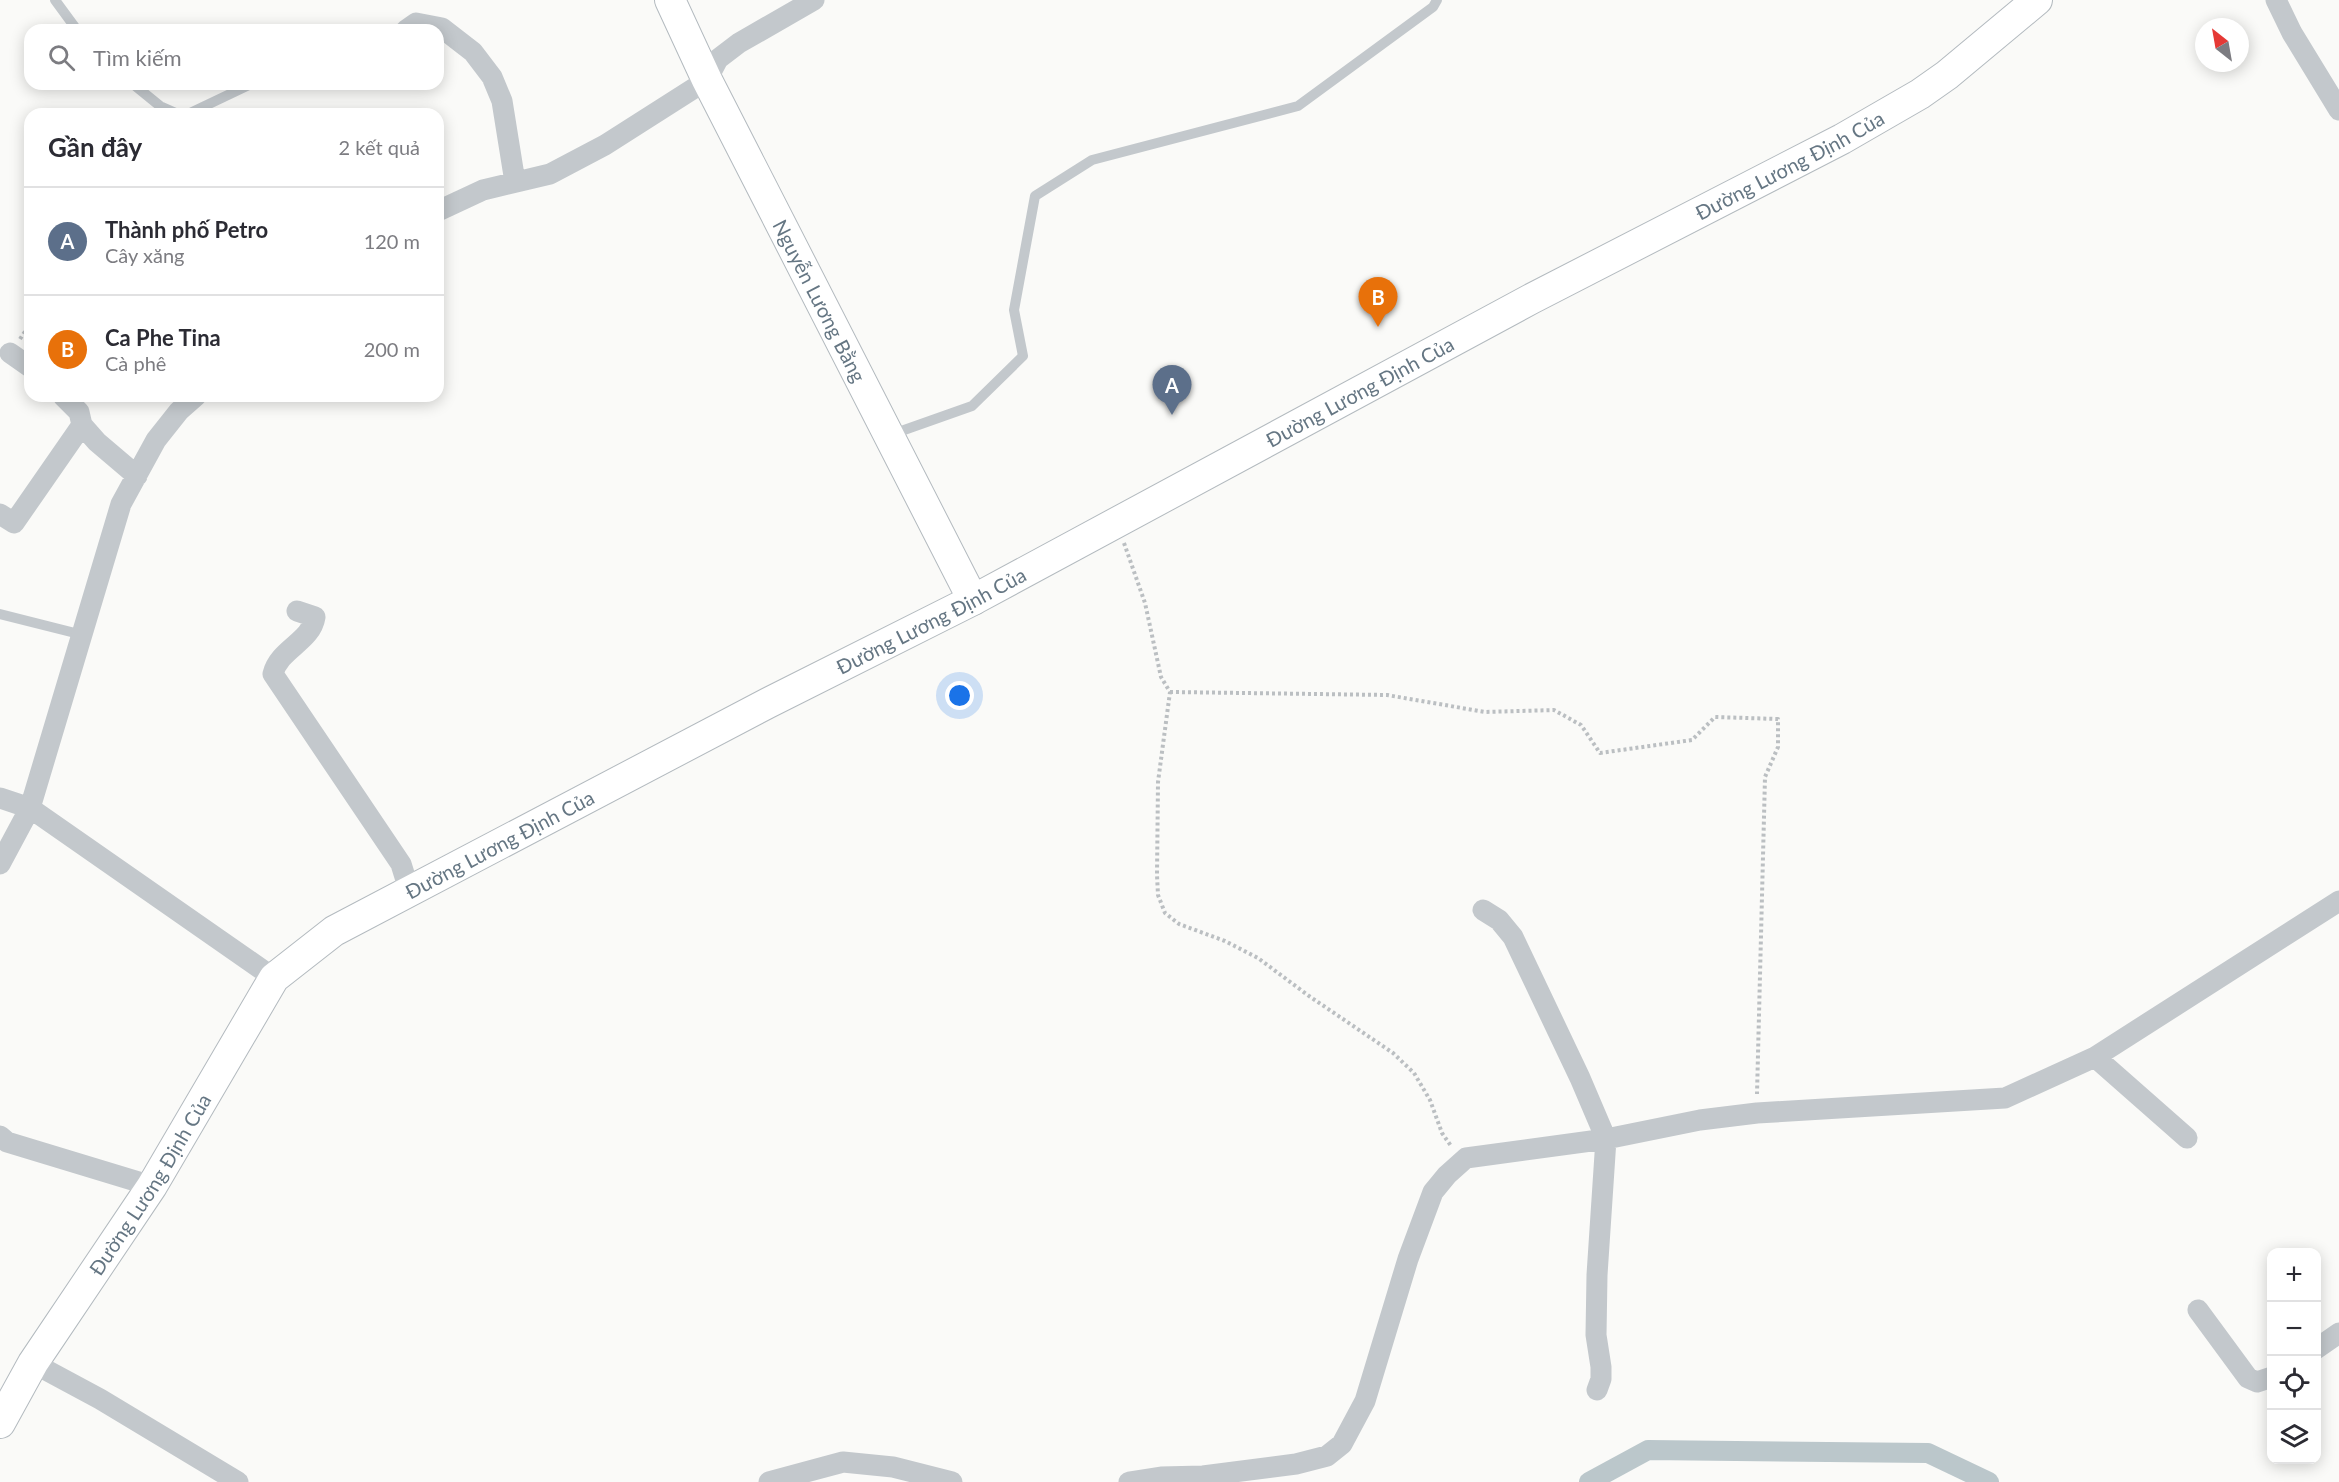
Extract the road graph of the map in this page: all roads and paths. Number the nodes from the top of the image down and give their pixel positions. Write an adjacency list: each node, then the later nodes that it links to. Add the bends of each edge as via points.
1 (55, 0): 7 (lane)
2 (670, 0): 9 (street, Nguyễn Lương Bằng)
3 (814, 0): 9 (street, via 732,48 718,59)
4 (1437, 0): 22 (lane, via 1433,7 1298,106 1092,160 1035,196 1014,310 1023,356 972,406)
5 (2037, 0): 25 (street, Đường Lương Định Của, via 1947,75 1842,140 1532,299)
6 (2276, 0): 14 (street)
7 (73, 24)
8 (444, 30): 15 (street, via 473,52 492,77 502,101)
9 (707, 80): 15 (street, via 605,145 550,174); 22 (street, Nguyễn Lương Bằng)
10 (140, 90): 12 (lane)
11 (238, 90): 13 (lane)
12 (164, 108)
13 (201, 108)
14 (2339, 110)
15 (515, 182): 16 (street, via 483,190)
16 (444, 207)
17 (10, 353): 18 (street)
18 (24, 363)
19 (69, 402): 21 (street, via 79,412)
20 (189, 402): 23 (street, via 156,440)
21 (82, 425): 23 (street); 24 (street, via 14,523)
22 (889, 436): 26 (street, Nguyễn Lương Bằng)
23 (137, 476): 29 (street, via 122,504)
24 (0, 514)
25 (1117, 523): 26 (street, Đường Lương Định Của); 30 (path, via 1145,603 1161,677)
26 (974, 600): 34 (street, Đường Lương Định Của, via 768,703)
27 (297, 611): 34 (street, via 315,617 313,628 282,655 273,674 401,864 406,880)
28 (0, 614): 29 (lane)
29 (83, 635): 32 (street)
30 (1170, 692): 39 (path, via 1387,695 1485,712 1554,710 1581,725 1600,753 1692,740 1715,717 1778,719 1778,747 1765,777); 43 (path, via 1158,793 1158,895 1165,913 1179,924 1225,940 1258,958 1393,1053 1414,1073 1430,1100 1442,1133 1453,1149)
31 (0, 798): 32 (street)
32 (30, 808): 33 (street); 37 (street)
33 (0, 864)
34 (402, 896): 37 (street, Đường Lương Định Của, via 334,931)
35 (2339, 902): 38 (street)
36 (1483, 910): 41 (street, via 1499,920 1513,937)
37 (274, 978): 44 (street, Đường Lương Định Của)
38 (2095, 1057): 39 (street, via 2005,1098); 40 (street)
39 (1757, 1113): 41 (street)
40 (2187, 1138)
41 (1606, 1139): 43 (street); 50 (street, via 1597,1275 1596,1335 1601,1366)
42 (2, 1141): 44 (street)
43 (1466, 1158): 55 (street, via 1433,1192 1408,1259 1365,1401 1342,1444 1327,1456 1296,1464)
44 (152, 1186): 48 (street, Đường Lương Định Của)
45 (2198, 1310): 49 (street, via 2248,1378 2257,1382)
46 (2339, 1333): 47 (street)
47 (2321, 1346)
48 (33, 1363): 51 (street, Đường Lương Định Của); 52 (street)
49 (2267, 1378)
50 (1597, 1390)
51 (0, 1423)
52 (238, 1482)
53 (769, 1482): 54 (street, via 843,1462 893,1467)
54 (952, 1482)
55 (1129, 1482)

